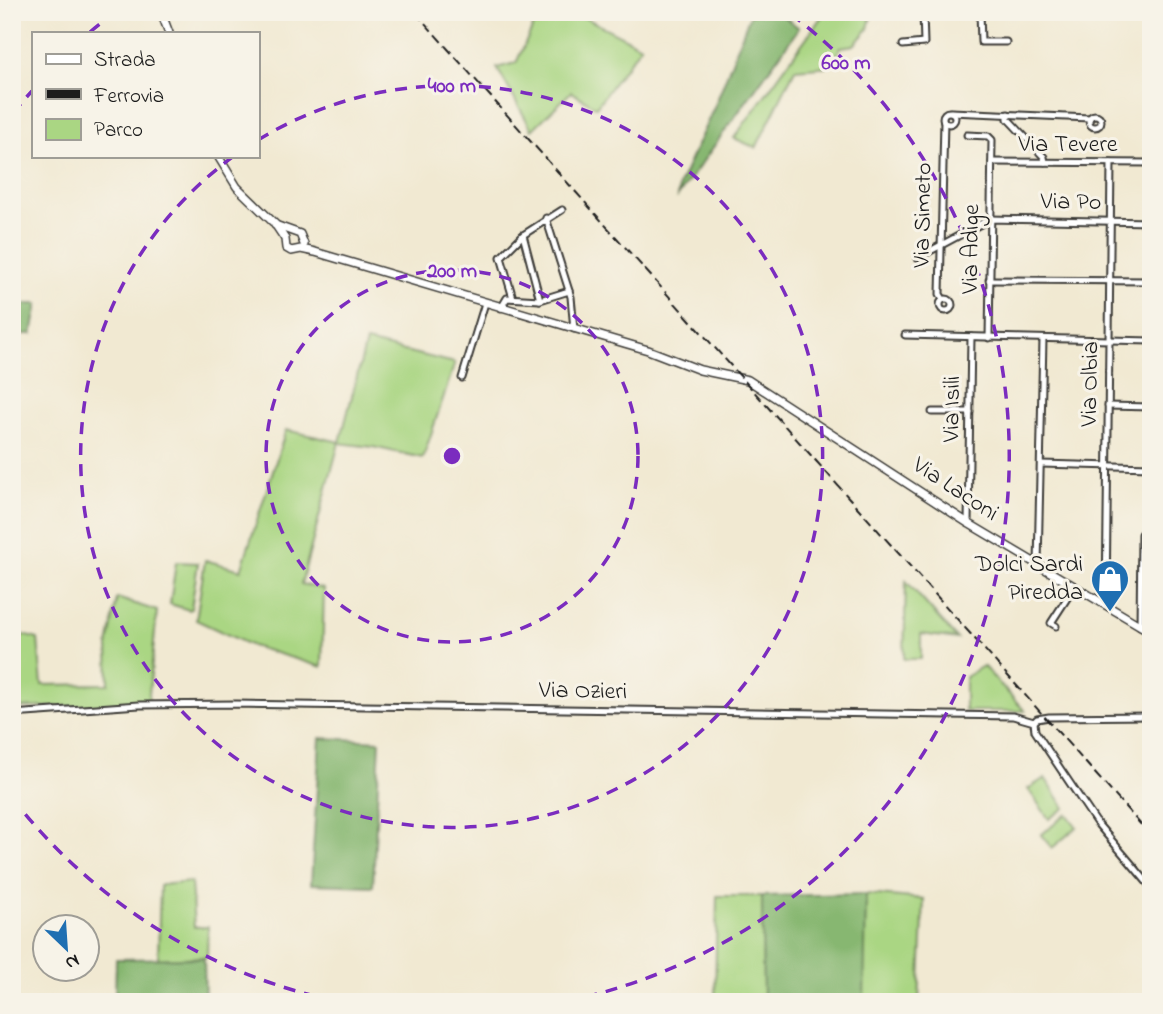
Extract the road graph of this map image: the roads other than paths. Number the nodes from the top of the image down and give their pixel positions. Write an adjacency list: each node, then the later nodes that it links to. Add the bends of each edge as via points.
1 (161, 12): 4 (street)
2 (923, 12): 8 (street, via 924,43)
3 (980, 12): 5 (street)
4 (169, 32)
5 (981, 36): 6 (street); 7 (street, via 981,42)
6 (970, 37)
7 (1006, 42)
8 (903, 45)
9 (1007, 114): 10 (street); 11 (street); 16 (street)
10 (954, 115): 12 (street, via 954,122); 12 (street, via 945,114)
11 (1090, 118)
12 (947, 123): 28 (street, Via Simeto, via 942,130)
13 (967, 135): 15 (street, Via Tevere, via 988,136)
14 (219, 158): 24 (street, via 237,187)
15 (992, 162): 16 (street, Via Tevere); 21 (street, Via Adige)
16 (1045, 162): 17 (street, Via Tevere)
17 (1111, 163): 18 (street, Via Tevere); 22 (street, Via Olbia)
18 (1151, 163)
19 (562, 210): 20 (street)
20 (546, 218): 26 (street); 34 (street)
21 (990, 219): 22 (street, Via Po); 28 (street); 31 (street, Via Adige)
22 (1110, 222): 23 (street, Via Po); 33 (street, Via Olbia)
23 (1151, 222)
24 (275, 224): 25 (street); 27 (street)
25 (292, 232): 27 (street); 29 (street, via 302,236)
26 (523, 235): 35 (street, via 501,257); 37 (street)
27 (285, 239): 29 (street, via 288,250 296,252)
28 (942, 245): 30 (street); 36 (street, Via Simeto)
29 (303, 246): 38 (street, Via Laconi)
30 (917, 258)
31 (989, 280): 33 (street); 43 (street, Via Adige)
32 (1151, 281): 33 (street)
33 (1109, 282): 45 (street, Via Olbia)
34 (569, 291): 37 (street); 40 (street)
35 (513, 298): 37 (street); 39 (street, via 506,298)
36 (943, 299)
37 (540, 300)
38 (485, 303): 39 (street, Via Laconi); 47 (street)
39 (501, 308): 40 (street, Via Laconi)
40 (575, 329): 55 (street, Via Laconi, via 700,370 740,377)
41 (905, 335): 42 (street)
42 (971, 337): 43 (street); 51 (street, Via Isili)
43 (989, 338): 44 (street)
44 (1044, 339): 45 (street); 52 (street)
45 (1109, 340): 46 (street); 48 (street, Via Olbia)
46 (1151, 341)
47 (462, 378)
48 (1108, 406): 49 (street); 53 (street, Via Olbia)
49 (1151, 407)
50 (932, 411): 51 (street)
51 (970, 412): 55 (street, Via Isili)
52 (1041, 464): 53 (street); 57 (street)
53 (1107, 466): 54 (street); 59 (street, Via Olbia)
54 (1151, 467)
55 (968, 523): 57 (street, Via Laconi)
56 (1142, 534): 61 (street)
57 (1038, 565): 58 (street, Via Laconi)
58 (1075, 586): 59 (street, Via Laconi); 60 (street, via 1051,623)
59 (1105, 605): 61 (street, Via Laconi)
60 (1056, 626)
61 (1140, 626): 62 (street, Via Laconi)
62 (1151, 632)
63 (12, 714): 65 (street, Via Ozieri, via 236,704 999,716)
64 (1151, 716): 65 (street, Via Ozieri, via 1049,717)
65 (1034, 722): 66 (street, via 1035,731 1096,822)
66 (1151, 887)

